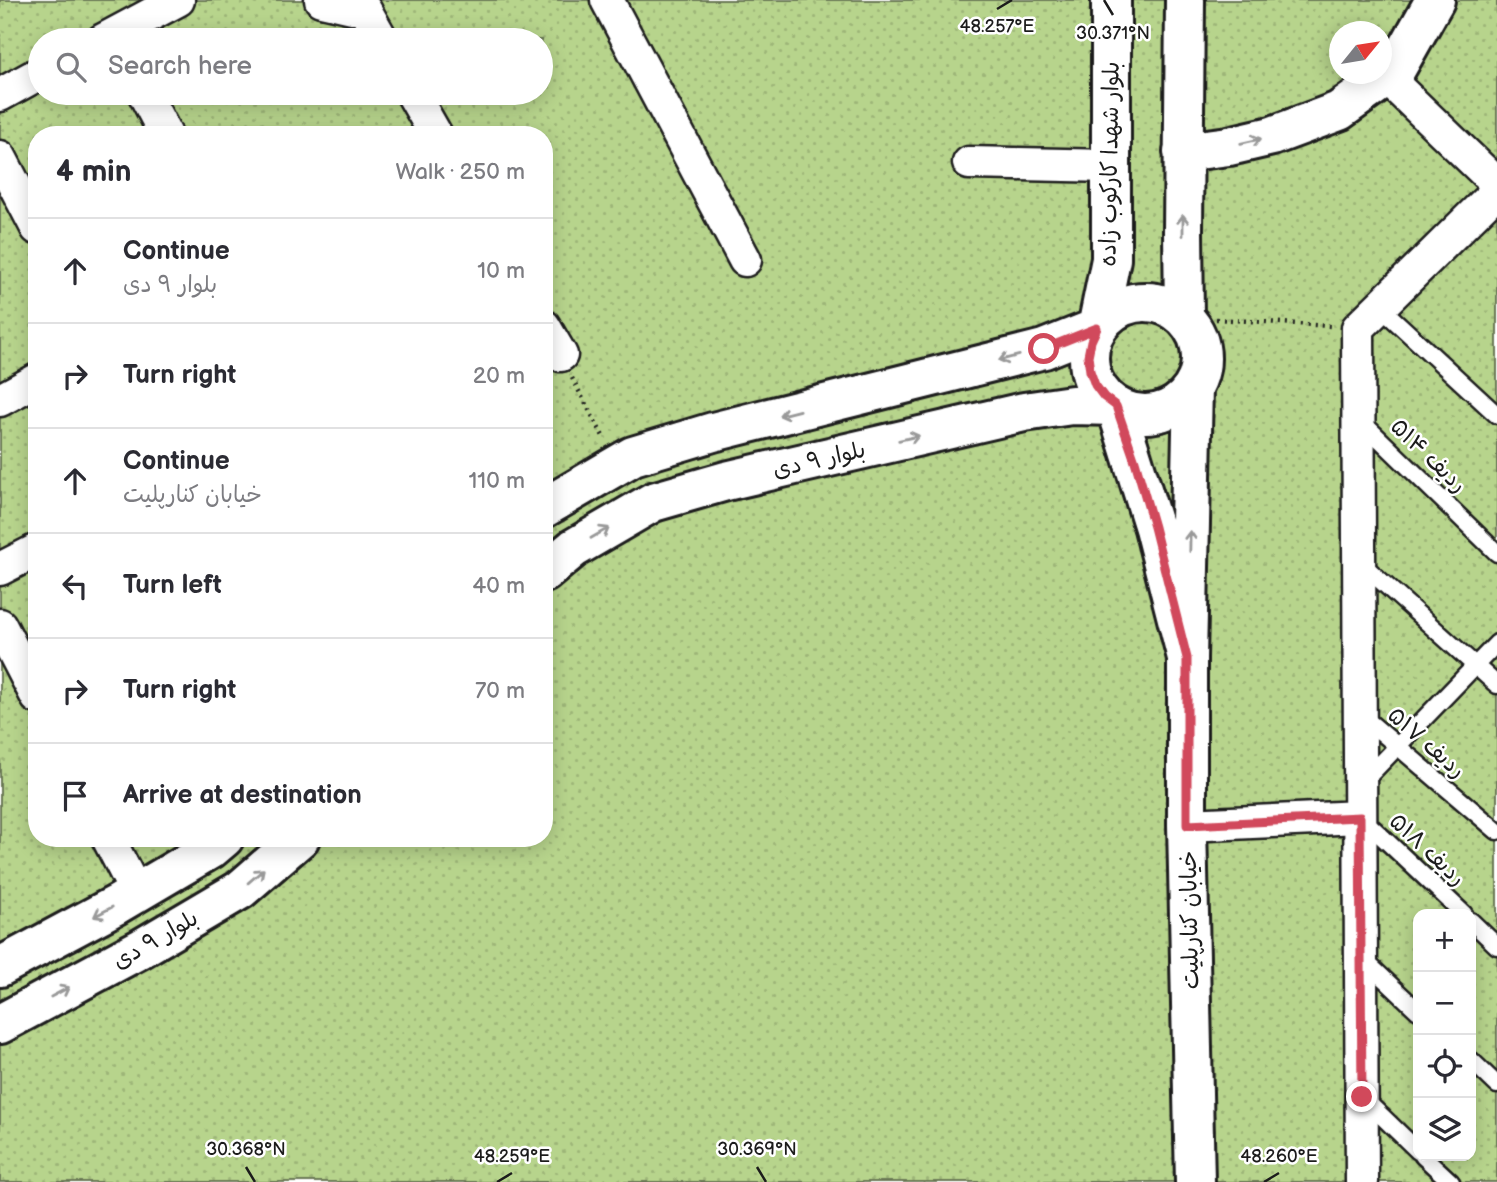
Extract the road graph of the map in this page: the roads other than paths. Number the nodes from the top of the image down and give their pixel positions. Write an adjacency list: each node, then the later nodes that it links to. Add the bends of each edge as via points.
1 (178, 0): 8 (street)
2 (321, 0): 7 (street)
3 (607, 0): 27 (street)
4 (1111, 0): 22 (main road, بلوار شهدا کارکوب زاده)
5 (1185, 0): 19 (main road)
6 (1435, 0): 10 (main road)
7 (375, 5): 9 (street)
8 (128, 28)
9 (380, 28)
10 (1392, 73)
11 (28, 80): 14 (street)
12 (1392, 83): 23 (street)
13 (1376, 84): 19 (main road, one-way to 13, via 1272,136 1339,111)
14 (0, 95)
15 (150, 105): 17 (street)
16 (419, 105): 18 (street)
17 (161, 126)
18 (431, 126)
19 (1184, 152): 28 (main road, one-way to 19)
20 (0, 157): 25 (street)
21 (969, 163): 22 (street)
22 (1111, 166): 26 (main road, بلوار شهدا کارکوب زاده)
23 (1497, 184)
24 (1497, 191): 30 (street)
25 (28, 211)
26 (1111, 258): 28 (main road, via 1124,276 1144,284 1167,280); 31 (main road, بلوار شهدا کارکوب زاده)
27 (745, 260)
28 (1183, 263): 29 (main road)
29 (1184, 317): 31 (main road, via 1154,302 1138,302 1115,310); 35 (main road, via 1199,343 1201,358)
30 (1369, 317): 38 (lane); 39 (street)
31 (1097, 328): 37 (main road, via 1088,356 1090,371 1095,385); 40 (main road, one-way to 40, via 1044,349 633,456)
32 (553, 341): 33 (street)
33 (561, 355)
34 (28, 385): 36 (street)
35 (1193, 387): 37 (main road, via 1167,410 1132,413); 48 (main road, خیابان کنارپلیت, one-way to 35)
36 (0, 400)
37 (1116, 406): 44 (main road, بلوار ۹ دی, one-way to 37, via 574,548 653,502 726,481 1024,412 1072,405); 48 (main road, خیابان کنارپلیت, via 1154,527)
38 (1497, 415)
39 (1359, 420): 41 (lane, ردیف ۵۱۴); 43 (street)
40 (553, 503)
41 (1497, 553)
42 (28, 555): 45 (street)
43 (1359, 561): 49 (lane); 52 (street)
44 (553, 566)
45 (0, 569)
46 (0, 625): 50 (street)
47 (1497, 643): 49 (lane)
48 (1187, 658): 56 (main road, خیابان کنارپلیت)
49 (1475, 665): 51 (lane); 53 (lane)
50 (28, 679)
51 (1497, 685)
52 (1360, 714): 53 (lane, ردیف ۵۱۷); 54 (street)
53 (1397, 746): 54 (lane); 57 (lane, ردیف ۵۱۷)
54 (1360, 784): 55 (street)
55 (1360, 817): 56 (street); 62 (lane, ردیف ۵۱۸); 65 (street)
56 (1187, 825): 74 (main road, خیابان کنارپلیت)
57 (1497, 831)
58 (113, 847): 61 (street)
59 (213, 847): 61 (main road)
60 (290, 847): 68 (main road, بلوار ۹ دی, one-way to 60, via 240,890)
61 (136, 892): 66 (main road, one-way to 66)
62 (1459, 909)
63 (1476, 926): 64 (lane)
64 (1497, 946)
65 (1361, 957): 67 (lane); 71 (street)
66 (0, 967)
67 (1413, 1006)
68 (0, 1024)
69 (1476, 1065): 70 (lane)
70 (1497, 1085)
71 (1362, 1097): 72 (lane); 75 (street)
72 (1413, 1146)
73 (1428, 1161): 76 (lane)
74 (1195, 1182)
75 (1362, 1182)
76 (1451, 1182)

